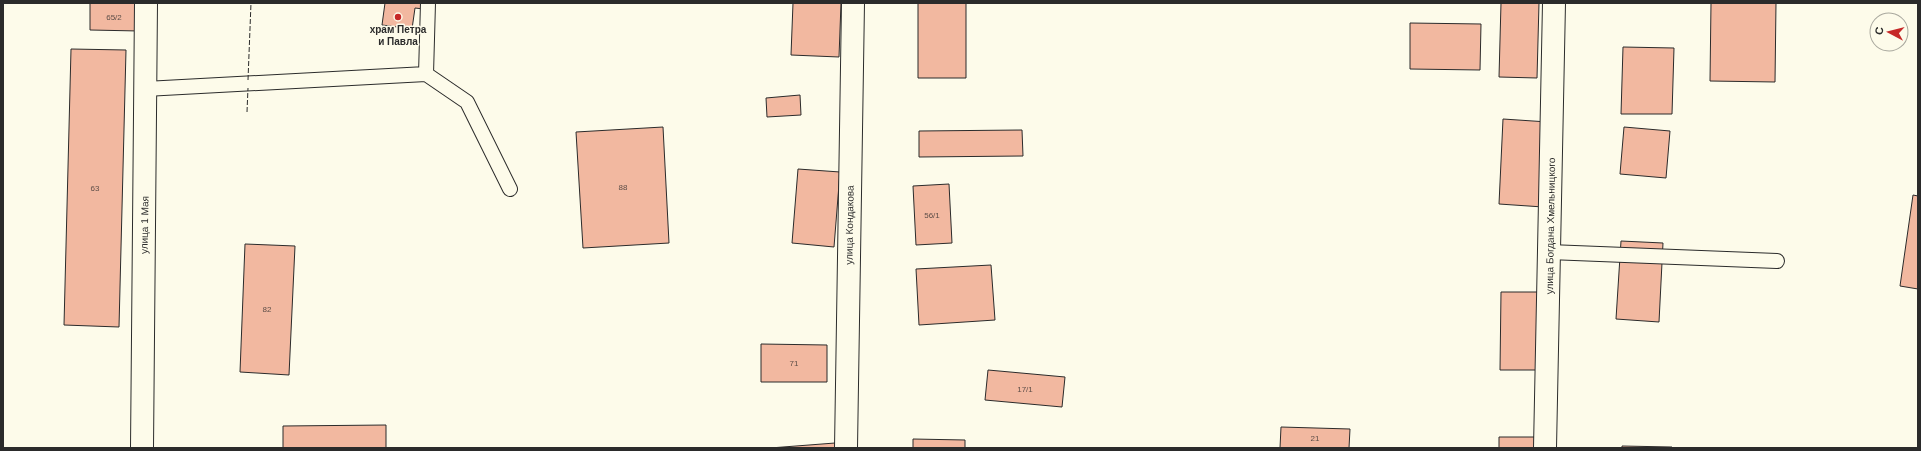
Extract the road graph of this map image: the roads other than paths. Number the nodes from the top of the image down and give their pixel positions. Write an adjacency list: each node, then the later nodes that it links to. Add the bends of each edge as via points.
1 (146, 3): 6 (street, улица 1 Мая)
2 (428, 3): 5 (lane)
3 (852, 3): 11 (street, улица Кондакова)
4 (1554, 3): 8 (street, улица Богдана Хмельницкого)
5 (426, 74): 6 (lane); 7 (lane, via 467,102)
6 (145, 89): 10 (street, улица 1 Мая)
7 (510, 189)
8 (1549, 252): 9 (lane); 12 (street, улица Богдана Хмельницкого)
9 (1777, 261)
10 (142, 448)
11 (846, 448)
12 (1545, 448)

